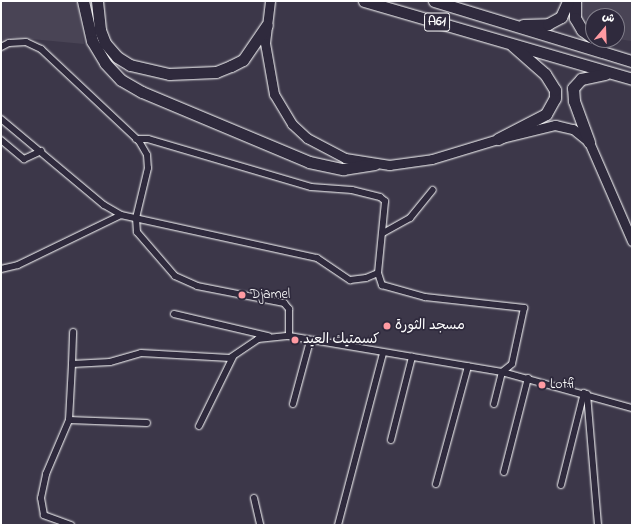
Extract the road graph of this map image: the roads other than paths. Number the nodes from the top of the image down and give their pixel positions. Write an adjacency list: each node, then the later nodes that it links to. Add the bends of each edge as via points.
1 (83, 1): 24 (highway, via 92,41 105,63 121,80 142,92 309,162 343,169)
2 (97, 1): 8 (highway, via 100,30 105,43 117,57 130,65 169,74 216,72 243,60)
3 (270, 1): 8 (main road)
4 (364, 1): 11 (highway, A61)
5 (434, 1): 9 (highway, A61)
6 (568, 1): 9 (highway, via 561,17 548,24)
7 (576, 1): 10 (highway, via 575,18)
8 (267, 25): 24 (main road, via 265,43 271,83 274,94 292,124 307,138 332,153)
9 (516, 26): 14 (highway, A61)
10 (585, 32)
11 (509, 44): 16 (highway, A61); 20 (highway, via 545,74 555,90 555,98 546,114)
12 (1, 47): 19 (street, via 9,43 26,42 41,49)
13 (605, 48): 14 (highway)
14 (616, 57): 15 (highway, A61)
15 (632, 61)
16 (609, 74): 17 (highway, A61); 22 (highway, via 581,79 573,88 574,101)
17 (632, 79)
18 (1, 119): 23 (street)
19 (136, 139): 27 (street, via 147,155 148,168); 28 (street, via 148,139 311,186 352,190 380,197 385,201)
20 (498, 139): 22 (main road, via 556,126 573,129); 24 (main road, via 425,161)
21 (1, 140): 23 (street, via 24,159)
22 (589, 142): 29 (main road)
23 (41, 151): 26 (street, via 104,205)
24 (375, 164)
25 (433, 190): 28 (street, via 410,218)
26 (121, 215): 27 (street); 30 (street, via 18,265)
27 (136, 218): 31 (street, via 317,258 350,280); 34 (street, via 137,232 141,239 175,276 197,286 284,303 289,308)
28 (383, 233): 31 (street)
29 (632, 241)
30 (1, 269)
31 (378, 273): 42 (street, via 382,285 425,297 524,308 512,364)
32 (174, 314): 35 (street)
33 (73, 332): 40 (street)
34 (289, 336): 35 (street); 36 (street)
35 (272, 337): 38 (street, via 258,339)
36 (310, 341): 37 (street); 45 (street)
37 (384, 353): 39 (street); 58 (street)
38 (233, 357): 40 (street, via 221,359 141,353 110,362); 50 (street)
39 (412, 357): 41 (street); 51 (street)
40 (72, 364): 48 (street)
41 (468, 366): 42 (street); 53 (street)
42 (502, 372): 43 (street); 46 (street)
43 (528, 378): 44 (street); 52 (street)
44 (585, 394): 47 (street); 54 (street); 59 (street)
45 (293, 404)
46 (494, 404)
47 (632, 408)
48 (68, 420): 49 (street); 56 (street, via 46,474 41,504 44,515)
49 (147, 423)
50 (199, 426)
51 (391, 440)
52 (504, 472)
53 (436, 484)
54 (561, 485)
55 (254, 498): 57 (street)
56 (72, 525)
57 (260, 525)
58 (338, 525)
59 (598, 525)

